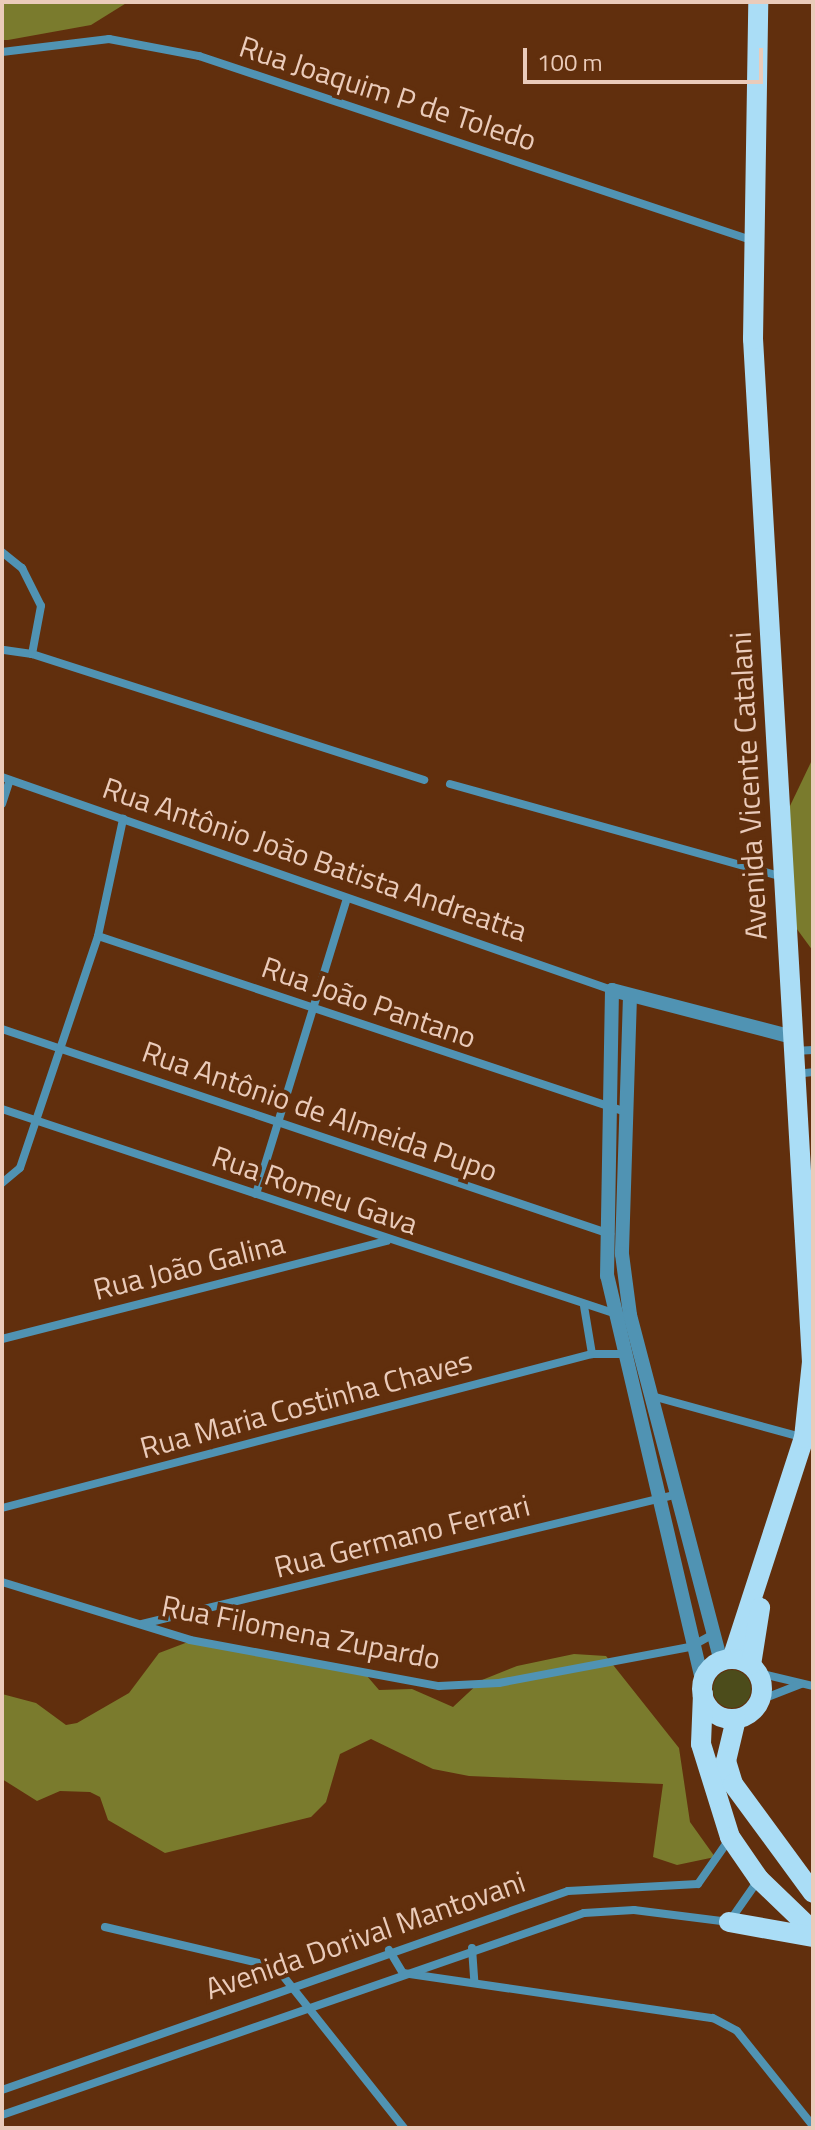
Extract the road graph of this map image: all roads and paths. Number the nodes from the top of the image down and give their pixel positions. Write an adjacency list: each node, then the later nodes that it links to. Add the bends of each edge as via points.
1 (758, 2): 3 (main road, Avenida Vicente Catalani)
2 (2, 52): 3 (street, Rua Joaquim P de Toledo, via 109,39 199,56)
3 (751, 240): 12 (main road, Avenida Vicente Catalani)
4 (2, 552): 6 (street, via 38,595)
5 (2, 650): 6 (street)
6 (32, 654): 8 (street)
7 (6, 778): 10 (street); 11 (street, Rua Antônio João Batista Andreatta)
8 (424, 780)
9 (450, 784): 12 (street)
10 (2, 804)
11 (123, 819): 13 (street, Rua Antônio João Batista Andreatta); 14 (street)
12 (783, 877): 20 (main road, Avenida Vicente Catalani)
13 (347, 899): 15 (street, Rua Antônio João Batista Andreatta); 17 (street)
14 (98, 936): 17 (street, Rua João Pantano); 19 (street)
15 (612, 990): 16 (street); 23 (street)
16 (630, 996): 20 (street); 24 (street)
17 (312, 1008): 23 (street, Rua João Pantano); 26 (street)
18 (2, 1029): 19 (street, Rua Antônio de Almeida Pupo)
19 (60, 1046): 25 (street); 26 (street, Rua Antônio de Almeida Pupo)
20 (800, 1046): 21 (main road, Avenida Vicente Catalani)
21 (804, 1073): 39 (main road, Avenida Vicente Catalani, via 812,1362)
22 (2, 1109): 25 (street, Rua Romeu Gava)
23 (610, 1110): 24 (street, Rua João Pantano); 29 (street)
24 (626, 1112): 30 (street)
25 (36, 1119): 27 (street, via 20,1168); 28 (street, Rua Romeu Gava)
26 (277, 1124): 28 (street); 29 (street, Rua Antônio de Almeida Pupo)
27 (2, 1183)
28 (256, 1194): 31 (street, Rua Romeu Gava)
29 (606, 1234): 30 (street, Rua Antônio de Almeida Pupo); 34 (street)
30 (622, 1234): 33 (street)
31 (388, 1241): 32 (street, Rua Romeu Gava); 35 (street, Rua João Galina)
32 (584, 1306): 34 (street, Rua Romeu Gava); 36 (street)
33 (630, 1315): 34 (street); 38 (street)
34 (612, 1316): 37 (street)
35 (2, 1339)
36 (592, 1354): 37 (street, Rua Maria Costinha Chaves); 41 (street, Rua Maria Costinha Chaves)
37 (624, 1354): 40 (street)
38 (652, 1396): 39 (street); 40 (street)
39 (804, 1438): 46 (main road, Avenida Vicente Catalani)
40 (666, 1497): 43 (street, Rua Germano Ferrari); 44 (street); 45 (street)
41 (2, 1508)
42 (2, 1582): 43 (street, Rua Filomena Zupardo)
43 (141, 1625): 45 (street, Rua Filomena Zupardo, via 439,1686 499,1683)
44 (715, 1633): 45 (street, Rua Filomena Zupardo); 46 (street)
45 (690, 1647): 49 (street)
46 (740, 1664): 47 (street); 49 (main road); 50 (main road)
47 (801, 1684): 48 (street); 50 (street)
48 (813, 1686)
49 (703, 1689): 51 (main road, via 712,1711); 53 (main road, via 701,1744)
50 (760, 1700): 51 (main road)
51 (736, 1719): 52 (main road, via 729,1772)
52 (770, 1836): 54 (main road); 55 (main road)
53 (730, 1837): 54 (main road); 60 (street, Avenida Dorival Mantovani, via 698,1884 568,1891)
54 (759, 1879): 56 (street); 58 (main road)
55 (813, 1893)
56 (729, 1922): 58 (main road); 59 (street, Avenida Dorival Mantovani, via 634,1910 584,1913)
57 (105, 1927): 63 (street, via 263,1960)
58 (813, 1934)
59 (472, 1948): 61 (street, Avenida Dorival Mantovani); 62 (street)
60 (389, 1950): 61 (street); 63 (street, Avenida Dorival Mantovani)
61 (403, 1973): 62 (street); 64 (street, Avenida Dorival Mantovani)
62 (474, 1980): 67 (street, via 713,2018 737,2031)
63 (293, 1982): 64 (street); 65 (street, Avenida Dorival Mantovani)
64 (308, 2005): 66 (street, Avenida Dorival Mantovani); 68 (street)
65 (2, 2090)
66 (2, 2115)
67 (813, 2126)
68 (404, 2128)

